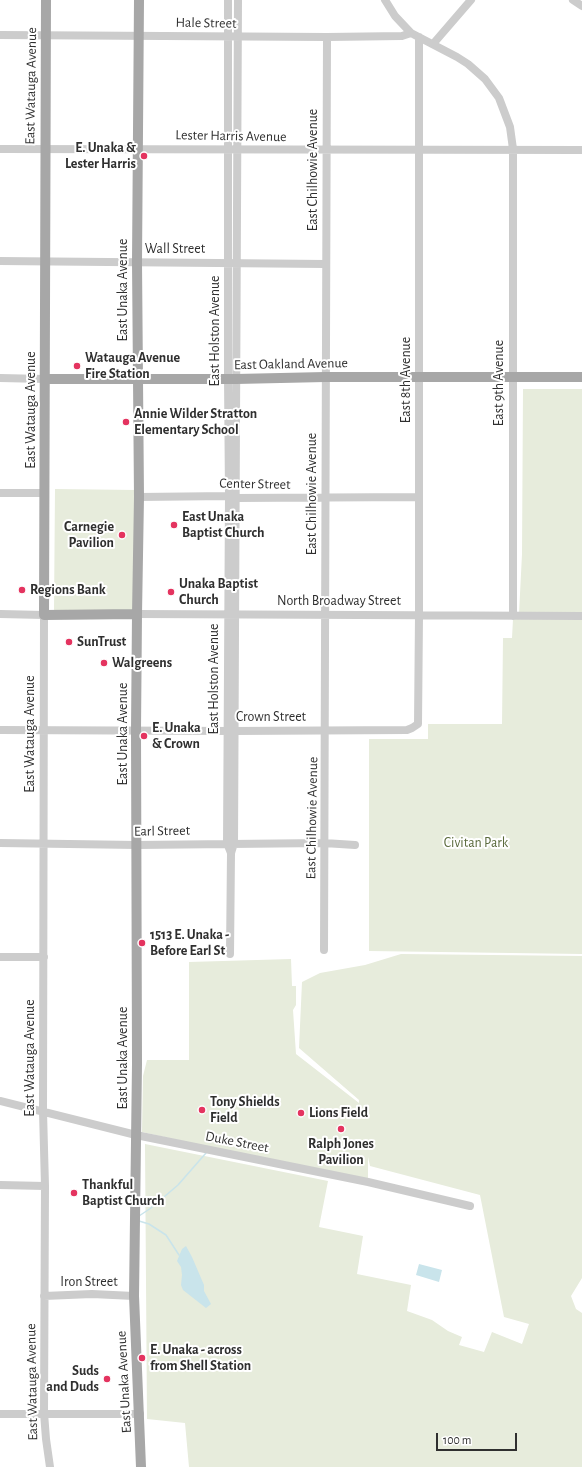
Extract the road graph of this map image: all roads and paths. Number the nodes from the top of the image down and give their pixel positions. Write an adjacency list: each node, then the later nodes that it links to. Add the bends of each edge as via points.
1 (46, 0): 11 (main road, East Watauga Avenue)
2 (138, 0): 12 (main road, East Unaka Avenue)
3 (228, 0): 13 (street, East Holston Avenue)
4 (238, 0): 14 (street, East Holston Avenue)
5 (385, 0): 9 (street, via 395,16)
6 (471, 0): 17 (street)
7 (573, 0): 8 (street)
8 (582, 6)
9 (411, 33): 15 (street, Hale Street, via 402,36); 16 (street, East 9th Avenue)
10 (0, 35): 11 (street, Hale Street)
11 (46, 35): 12 (street, Hale Street); 20 (main road, East Watauga Avenue)
12 (139, 35): 13 (street, Hale Street); 18 (main road, East Unaka Avenue)
13 (229, 36): 14 (street, Hale Street); 21 (street, East Holston Avenue)
14 (238, 36): 15 (street, Hale Street); 21 (street, East Holston Avenue)
15 (326, 37): 23 (street, East Chilhowie Avenue)
16 (419, 37): 17 (street, East 9th Avenue); 24 (street, East 8th Avenue)
17 (433, 44): 22 (street, East 9th Avenue, via 468,64 485,79 499,98 507,117)
18 (138, 148): 20 (street, Lester Harris Avenue); 21 (street, Lester Harris Avenue); 28 (main road, East Unaka Avenue)
19 (0, 149): 20 (street, Lester Harris Avenue)
20 (45, 149): 27 (main road, East Watauga Avenue)
21 (232, 149): 23 (street, Lester Harris Avenue); 29 (street, East Holston Avenue); 30 (street, East Holston Avenue)
22 (513, 149): 24 (street, Lester Harris Avenue); 25 (street, Lester Harris Avenue); 32 (street, East 9th Avenue)
23 (326, 150): 24 (street, Lester Harris Avenue); 31 (street, East Chilhowie Avenue)
24 (419, 150): 34 (street, East 8th Avenue)
25 (582, 150)
26 (0, 261): 27 (street, Wall Street)
27 (45, 261): 28 (street, Wall Street); 39 (main road, East Watauga Avenue)
28 (137, 262): 30 (street, Wall Street); 37 (main road, East Unaka Avenue)
29 (237, 262): 30 (street, Wall Street); 31 (street, Wall Street); 38 (street, East Holston Avenue)
30 (228, 263): 38 (street, East Holston Avenue)
31 (325, 264): 33 (street, East Chilhowie Avenue)
32 (512, 376): 34 (main road, East Oakland Avenue); 35 (main road, East Oakland Avenue); 52 (street, East 9th Avenue)
33 (325, 377): 34 (main road, East Oakland Avenue); 38 (main road, East Oakland Avenue); 45 (street, East Chilhowie Avenue)
34 (418, 377): 44 (street, East 8th Avenue)
35 (582, 377)
36 (0, 378): 39 (street, East Oakland Avenue)
37 (138, 378): 38 (main road, East Oakland Avenue); 39 (main road, East Oakland Avenue); 42 (main road, East Unaka Avenue)
38 (232, 378): 43 (street, East Holston Avenue)
39 (45, 379): 41 (main road, East Watauga Avenue)
40 (0, 493): 41 (street)
41 (45, 493): 48 (main road, East Watauga Avenue)
42 (139, 496): 43 (street, Center Street); 47 (main road, East Unaka Avenue)
43 (232, 497): 45 (street, Center Street); 49 (street, East Holston Avenue)
44 (419, 497): 45 (street, Center Street); 51 (street, East 8th Avenue)
45 (324, 498): 50 (street, East Chilhowie Avenue)
46 (0, 614): 48 (street, North Broadway Street)
47 (137, 614): 48 (main road, North Broadway Street); 49 (street, North Broadway Street); 57 (main road, East Unaka Avenue)
48 (44, 615): 56 (street, East Watauga Avenue)
49 (231, 615): 50 (street, North Broadway Street); 58 (street, East Holston Avenue)
50 (324, 616): 51 (street, North Broadway Street); 59 (street, East Chilhowie Avenue)
51 (419, 616): 52 (street, North Broadway Street); 54 (street, East 8th Avenue)
52 (513, 616): 53 (street, North Broadway Street)
53 (582, 616)
54 (418, 724): 59 (street, Crown Street, via 407,730)
55 (0, 730): 56 (street, Crown Street)
56 (45, 730): 57 (street, Crown Street); 61 (street, East Watauga Avenue)
57 (136, 730): 58 (street, Crown Street); 64 (main road, East Unaka Avenue)
58 (231, 730): 59 (street, Crown Street); 62 (street, East Holston Avenue)
59 (325, 730): 63 (street, East Chilhowie Avenue)
60 (0, 843): 61 (street, Earl Street)
61 (44, 843): 64 (street, Earl Street); 69 (street, East Watauga Avenue)
62 (230, 843): 63 (street, Earl Street); 64 (street, Earl Street); 67 (street, East Holston Avenue)
63 (324, 843): 65 (street, Earl Street); 66 (street, East Chilhowie Avenue)
64 (137, 845): 72 (main road, East Unaka Avenue)
65 (355, 845)
66 (324, 950)
67 (230, 954)
68 (0, 957): 69 (street)
69 (44, 957): 71 (street, East Watauga Avenue)
70 (0, 1101): 71 (street, Duke Street)
71 (43, 1111): 72 (street, Duke Street); 74 (street, East Watauga Avenue)
72 (136, 1135): 75 (street, Duke Street, via 368,1182); 77 (main road, East Unaka Avenue)
73 (0, 1185): 74 (street)
74 (45, 1186): 76 (street, East Watauga Avenue)
75 (470, 1206)
76 (44, 1296): 77 (street, Iron Street); 78 (street, East Watauga Avenue)
77 (134, 1296): 80 (main road, East Unaka Avenue)
78 (44, 1413): 79 (street); 80 (street); 81 (street, East Watauga Avenue)
79 (0, 1414)
80 (140, 1414): 82 (main road, East Unaka Avenue)
81 (50, 1467)
82 (141, 1467)

